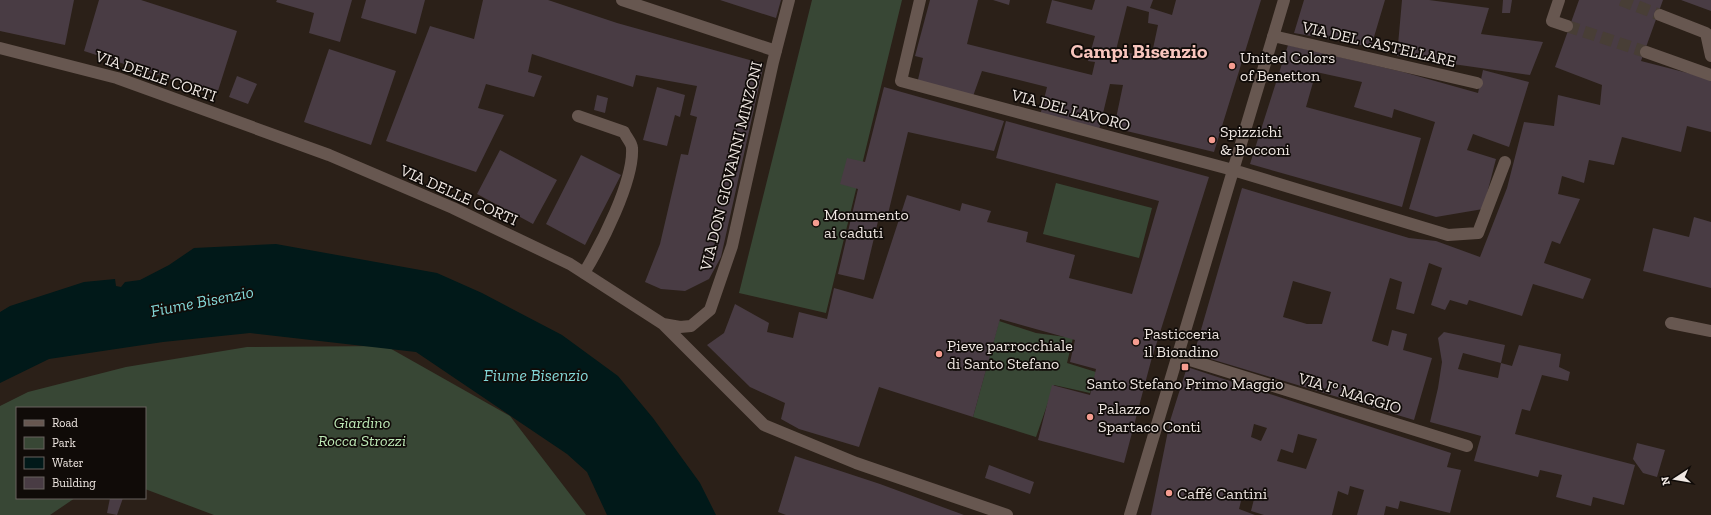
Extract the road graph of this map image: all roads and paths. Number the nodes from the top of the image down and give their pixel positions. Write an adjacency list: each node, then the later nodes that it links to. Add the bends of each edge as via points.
1 (622, 0): 10 (street)
2 (789, 0): 10 (street, VIA DON GIOVANNI MINZONI)
3 (920, 0): 17 (street, VIA DEL LAVORO, via 901,81)
4 (1284, 0): 8 (street)
5 (1559, 0): 7 (street, via 1552,21)
6 (1660, 15): 12 (street, via 1706,33)
7 (1567, 26)
8 (1273, 36): 14 (street, VIA DEL CASTELLARE); 17 (street)
9 (0, 48): 18 (street, VIA DELLE CORTI, via 117,78 329,155 453,208)
10 (776, 50): 20 (street, VIA DON GIOVANNI MINZONI, via 732,246 710,310 691,326)
11 (1646, 52): 13 (street)
12 (1711, 56)
13 (1711, 75)
14 (1477, 83)
15 (578, 116): 18 (street, via 624,132 632,147 628,181 599,248)
16 (1505, 162): 17 (street, VIA DEL LAVORO, via 1478,232 1448,235)
17 (1233, 170): 22 (street)
18 (584, 273): 20 (street, VIA DELLE CORTI)
19 (1671, 323): 21 (street)
20 (663, 324): 24 (street, VIA DELLE CORTI, via 764,425 856,463)
21 (1711, 331)
22 (1177, 356): 23 (street, VIA I° MAGGIO); 25 (street)
23 (1467, 446)
24 (1006, 515)
25 (1130, 515)

